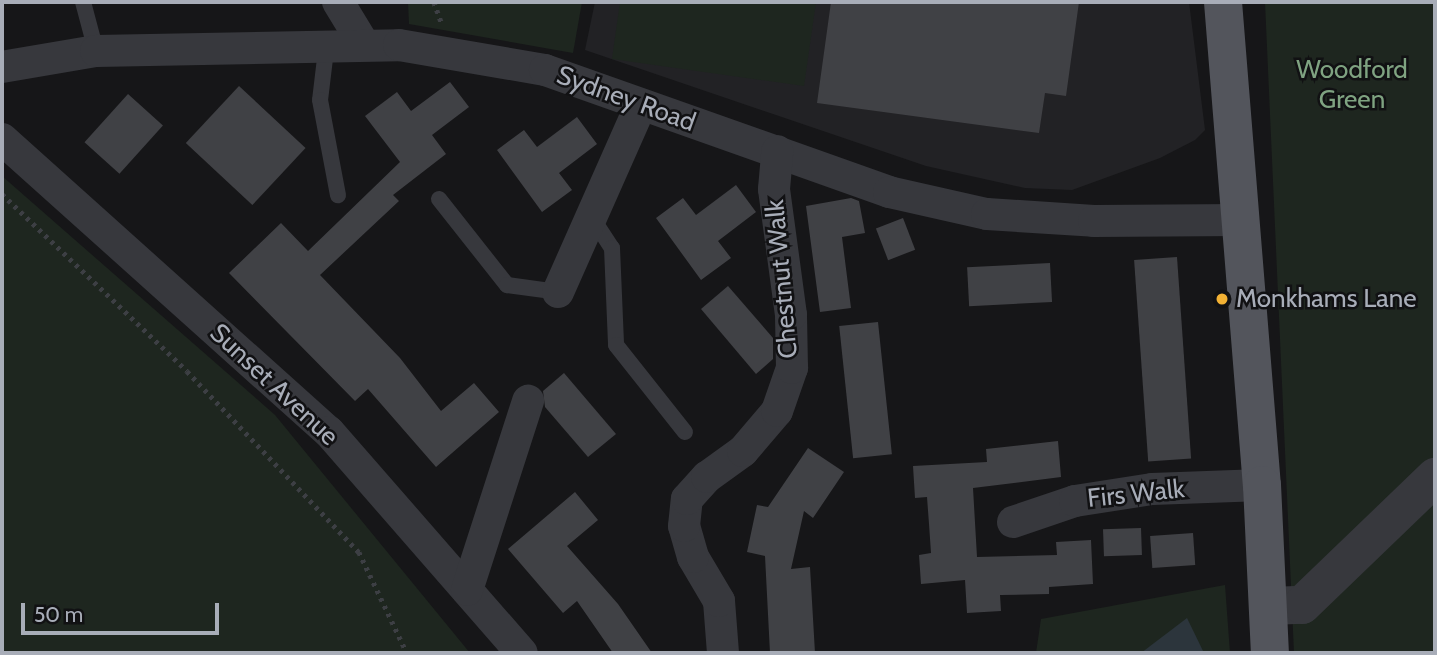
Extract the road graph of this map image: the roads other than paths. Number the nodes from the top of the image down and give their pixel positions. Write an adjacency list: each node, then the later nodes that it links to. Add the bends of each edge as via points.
1 (83, 2): 6 (lane)
2 (338, 2): 4 (street)
3 (1223, 2): 14 (main road)
4 (363, 43): 5 (street, Sydney Road); 8 (street, Sydney Road, via 545,70)
5 (326, 50): 6 (street, Sydney Road); 11 (lane, via 320,100)
6 (96, 51): 7 (street, Sydney Road)
7 (2, 67)
8 (641, 105): 10 (street, Sydney Road); 13 (street)
9 (2, 139): 21 (street, Sunset Avenue, via 329,432)
10 (777, 151): 14 (street, Sydney Road, via 889,192 987,214 1094,221); 24 (street, Chestnut Walk, via 774,189 791,315 792,368 778,411 743,451 687,499 684,526 693,557 719,601)
11 (338, 195)
12 (439, 199): 15 (lane, via 507,285)
13 (591, 216): 15 (street); 17 (lane, via 612,248 616,345)
14 (1241, 220): 19 (main road)
15 (558, 292)
16 (528, 401): 21 (street)
17 (685, 432)
18 (1435, 477): 22 (street, via 1302,605)
19 (1262, 485): 20 (street, Firs Walk, via 1152,489 1075,500); 22 (main road)
20 (1013, 522)
21 (467, 590): 23 (street, Sunset Avenue)
22 (1269, 606): 25 (main road)
23 (523, 653)
24 (723, 653)
25 (1270, 653)

